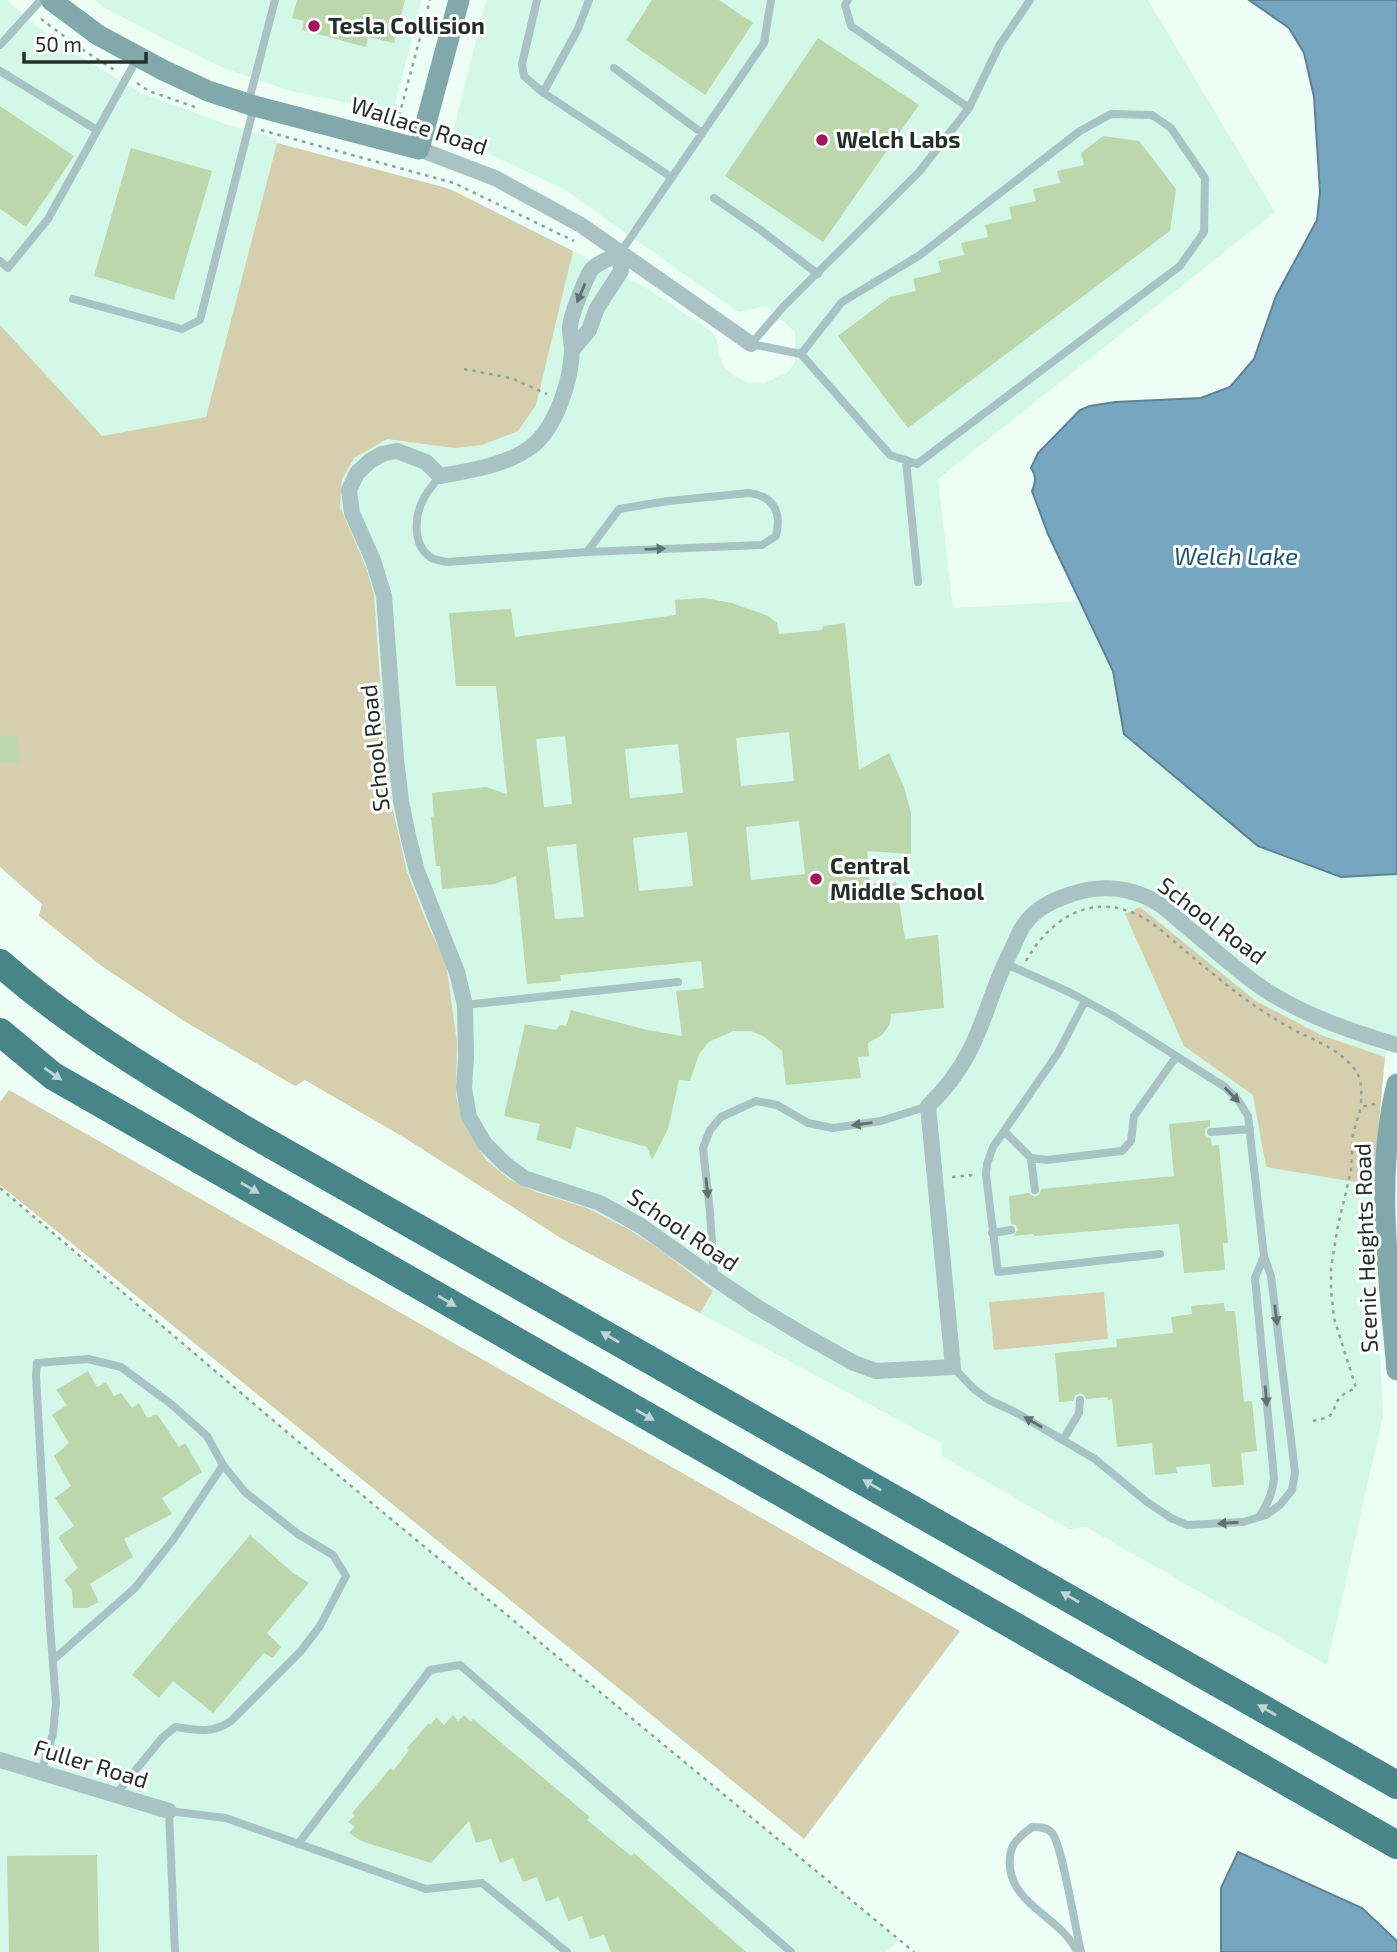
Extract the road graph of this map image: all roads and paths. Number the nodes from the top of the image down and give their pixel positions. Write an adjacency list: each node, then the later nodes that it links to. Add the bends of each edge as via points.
1 (275, 0): 15 (lane)
2 (430, 0): 19 (path)
3 (459, 0): 20 (street)
4 (537, 0): 14 (lane, via 522,64 524,76)
5 (589, 0): 14 (lane)
6 (771, 0): 18 (lane, via 764,43)
7 (849, 0): 16 (lane, via 845,5 851,26)
8 (1030, 0): 16 (lane, via 999,46)
9 (51, 1): 10 (lane); 11 (street, Wallace Road)
10 (0, 45)
11 (138, 57): 15 (street, Wallace Road, via 208,91); 17 (lane)
12 (614, 68): 18 (lane)
13 (0, 71): 17 (lane)
14 (543, 93): 21 (lane)
15 (251, 105): 19 (street, Wallace Road); 26 (lane, via 200,320 182,329)
16 (969, 108): 25 (lane, via 919,172)
17 (97, 130): 24 (lane, via 48,219 8,268)
18 (702, 133): 21 (lane)
19 (392, 142): 20 (street, Wallace Road)
20 (419, 149): 23 (street, Wallace Road, via 506,184)
21 (671, 177): 23 (lane)
22 (714, 198): 25 (lane)
23 (620, 253): 27 (street, Wallace Road); 28 (street, via 621,271 589,330); 28 (street, one-way to 28, via 593,268 569,326)
24 (0, 261)
25 (818, 274): 27 (lane)
26 (73, 299)
27 (751, 344): 29 (lane)
28 (572, 350): 33 (street, via 565,389 550,428 531,447 476,470)
29 (801, 354): 32 (lane, via 890,455); 32 (lane, via 842,302 920,254 1080,131 1111,114 1152,115 1171,128 1205,178 1204,232 1180,266 917,464)
30 (464, 369): 31 (path, via 511,378)
31 (547, 394)
32 (906, 460): 35 (lane)
33 (440, 477): 34 (lane, via 424,497 416,529 431,559 447,562); 41 (street, School Road, via 426,463 397,451 370,461 349,489 352,513 384,596 401,801 421,882 457,972)
34 (587, 552): 34 (lane, one-way to 34, via 762,545 776,536 779,522 770,500 760,494 631,507 619,509)
35 (918, 582)
36 (0, 963): 71 (highway, one-way to 36, via 242,1128 112,1048)
37 (1004, 963): 38 (lane); 43 (street, School Road, via 1027,921 1056,899 1100,888 1125,890 1146,896 1165,909 1271,993 1321,1019); 47 (street, School Road, via 970,1049 944,1091)
38 (1021, 971): 40 (lane); 48 (path, via 1044,933 1075,912 1116,908 1135,914 1257,1007 1346,1059 1357,1072)
39 (678, 982): 41 (lane)
40 (1084, 1001): 44 (lane); 50 (lane, via 1058,1053)
41 (465, 1005): 61 (street, School Road, via 464,1088 469,1117 485,1144 524,1178 600,1203 641,1226)
42 (0, 1032): 79 (highway, one-way to 79, via 53,1076)
43 (1397, 1045)
44 (1176, 1057): 49 (lane, one-way to 49, via 1231,1093 1248,1116); 52 (lane, via 1135,1116 1131,1141 1122,1151)
45 (1397, 1084): 46 (street, Scenic Heights Road)
46 (1392, 1105): 48 (path); 62 (street, Scenic Heights Road, via 1385,1186)
47 (928, 1106): 54 (street); 61 (lane, one-way to 61, via 881,1121 833,1128 808,1123 777,1105 756,1101 721,1117 703,1148)
48 (1361, 1107): 66 (path, via 1331,1268 1334,1318 1356,1388 1336,1402 1328,1417)
49 (1250, 1129): 51 (lane); 60 (lane)
50 (1005, 1132): 52 (lane); 53 (lane, via 993,1147)
51 (1211, 1132)
52 (1031, 1158): 56 (lane)
53 (986, 1174): 54 (path); 58 (lane)
54 (935, 1179): 63 (street)
55 (0, 1188): 83 (path, via 321,1461)
56 (1035, 1190)
57 (1011, 1230): 58 (lane)
58 (992, 1233): 59 (lane, via 998,1272)
59 (1160, 1254)
60 (1264, 1256): 69 (lane, one-way to 69, via 1255,1278 1274,1478 1273,1491); 69 (lane, one-way to 69, via 1271,1276 1295,1472 1292,1490 1280,1505)
61 (714, 1279): 63 (street, School Road, via 854,1363 876,1371)
62 (1393, 1282): 64 (street, Scenic Heights Road)
63 (953, 1367): 67 (lane, one-way to 63, via 989,1400)
64 (1397, 1370)
65 (1080, 1400): 67 (lane, via 1079,1413)
66 (1313, 1421)
67 (1063, 1440): 69 (lane, one-way to 67, via 1187,1525 1147,1502 1095,1459)
68 (223, 1465): 70 (lane, via 135,1588); 70 (lane, via 207,1436 121,1367 88,1359 37,1363); 76 (lane, via 253,1499 333,1555 346,1576 301,1651 231,1721 220,1729 175,1727)
69 (1259, 1517)
70 (53, 1660): 73 (lane, via 53,1734)
71 (1327, 1744): 74 (highway); 75 (highway)
72 (0, 1760): 73 (street, Fuller Road)
73 (41, 1772): 76 (street, Fuller Road)
74 (1397, 1775)
75 (1397, 1785)
76 (116, 1794): 77 (street, Fuller Road)
77 (169, 1811): 78 (lane, via 226,1818); 80 (lane)
78 (298, 1844): 81 (lane, via 426,1889 482,1883); 82 (lane, via 430,1670 460,1665)
79 (1397, 1845)
80 (175, 1952)
81 (567, 1952)
82 (791, 1952)
83 (914, 1952)
84 (1079, 1952): 84 (lane, via 1015,1886 1009,1852 1017,1838 1032,1827 1054,1834)

